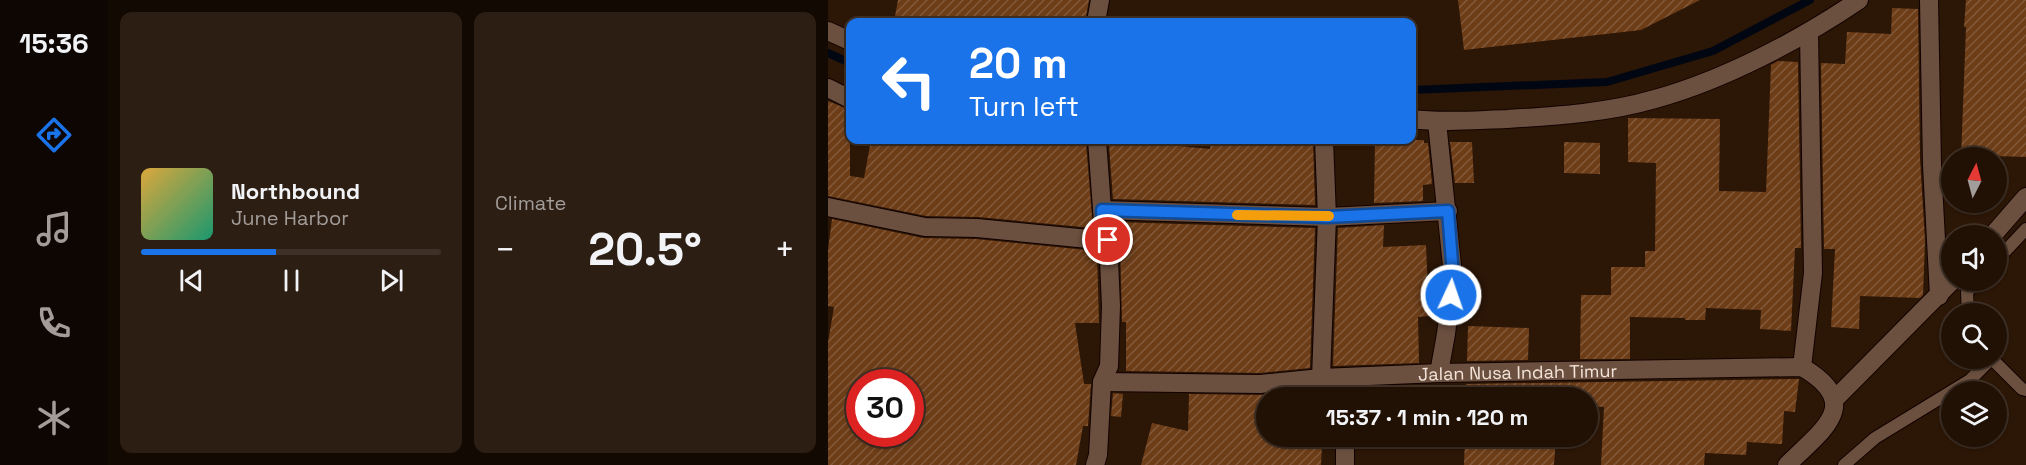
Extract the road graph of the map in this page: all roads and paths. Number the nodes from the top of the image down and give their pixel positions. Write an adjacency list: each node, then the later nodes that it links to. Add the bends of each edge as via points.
1 (1100, 0): 4 (street)
2 (1859, 0): 6 (street)
3 (1929, 0): 24 (street)
4 (1097, 18)
5 (828, 31): 7 (street)
6 (1809, 33): 11 (street, via 1716,78 1655,99 1572,115); 25 (street, via 1813,273)
7 (846, 38)
8 (828, 88): 9 (street)
9 (846, 97)
10 (1416, 119): 11 (street)
11 (1437, 122): 17 (street)
12 (1097, 144): 16 (street)
13 (1324, 144): 18 (street)
14 (2026, 197): 19 (street)
15 (828, 207): 21 (street, via 925,227)
16 (1102, 210): 18 (street); 21 (street)
17 (1448, 211): 18 (street); 28 (street, via 1453,275)
18 (1327, 217): 30 (street)
19 (2002, 225)
20 (2026, 230): 22 (lane)
21 (1108, 240): 31 (street, via 1109,366)
22 (2007, 250)
23 (1943, 291): 24 (street)
24 (1939, 296): 34 (street)
25 (1802, 367): 28 (street, Jalan Nusa Indah Timur); 34 (street, via 1817,375)
26 (1981, 369): 39 (lane, via 1970,380 1875,438)
27 (2001, 369): 33 (lane)
28 (1439, 373): 29 (street, Jalan Nusa Indah Timur)
29 (1346, 377): 30 (street, Jalan Nusa Indah Timur); 32 (street)
30 (1321, 378): 31 (street, Jalan Nusa Indah Timur, via 1260,384)
31 (1102, 382): 36 (street)
32 (1346, 387)
33 (2026, 390)
34 (1835, 399): 38 (street, via 1826,426)
35 (1345, 447): 37 (street)
36 (1095, 465)
37 (1345, 465)
38 (1787, 465)
39 (1844, 465)

